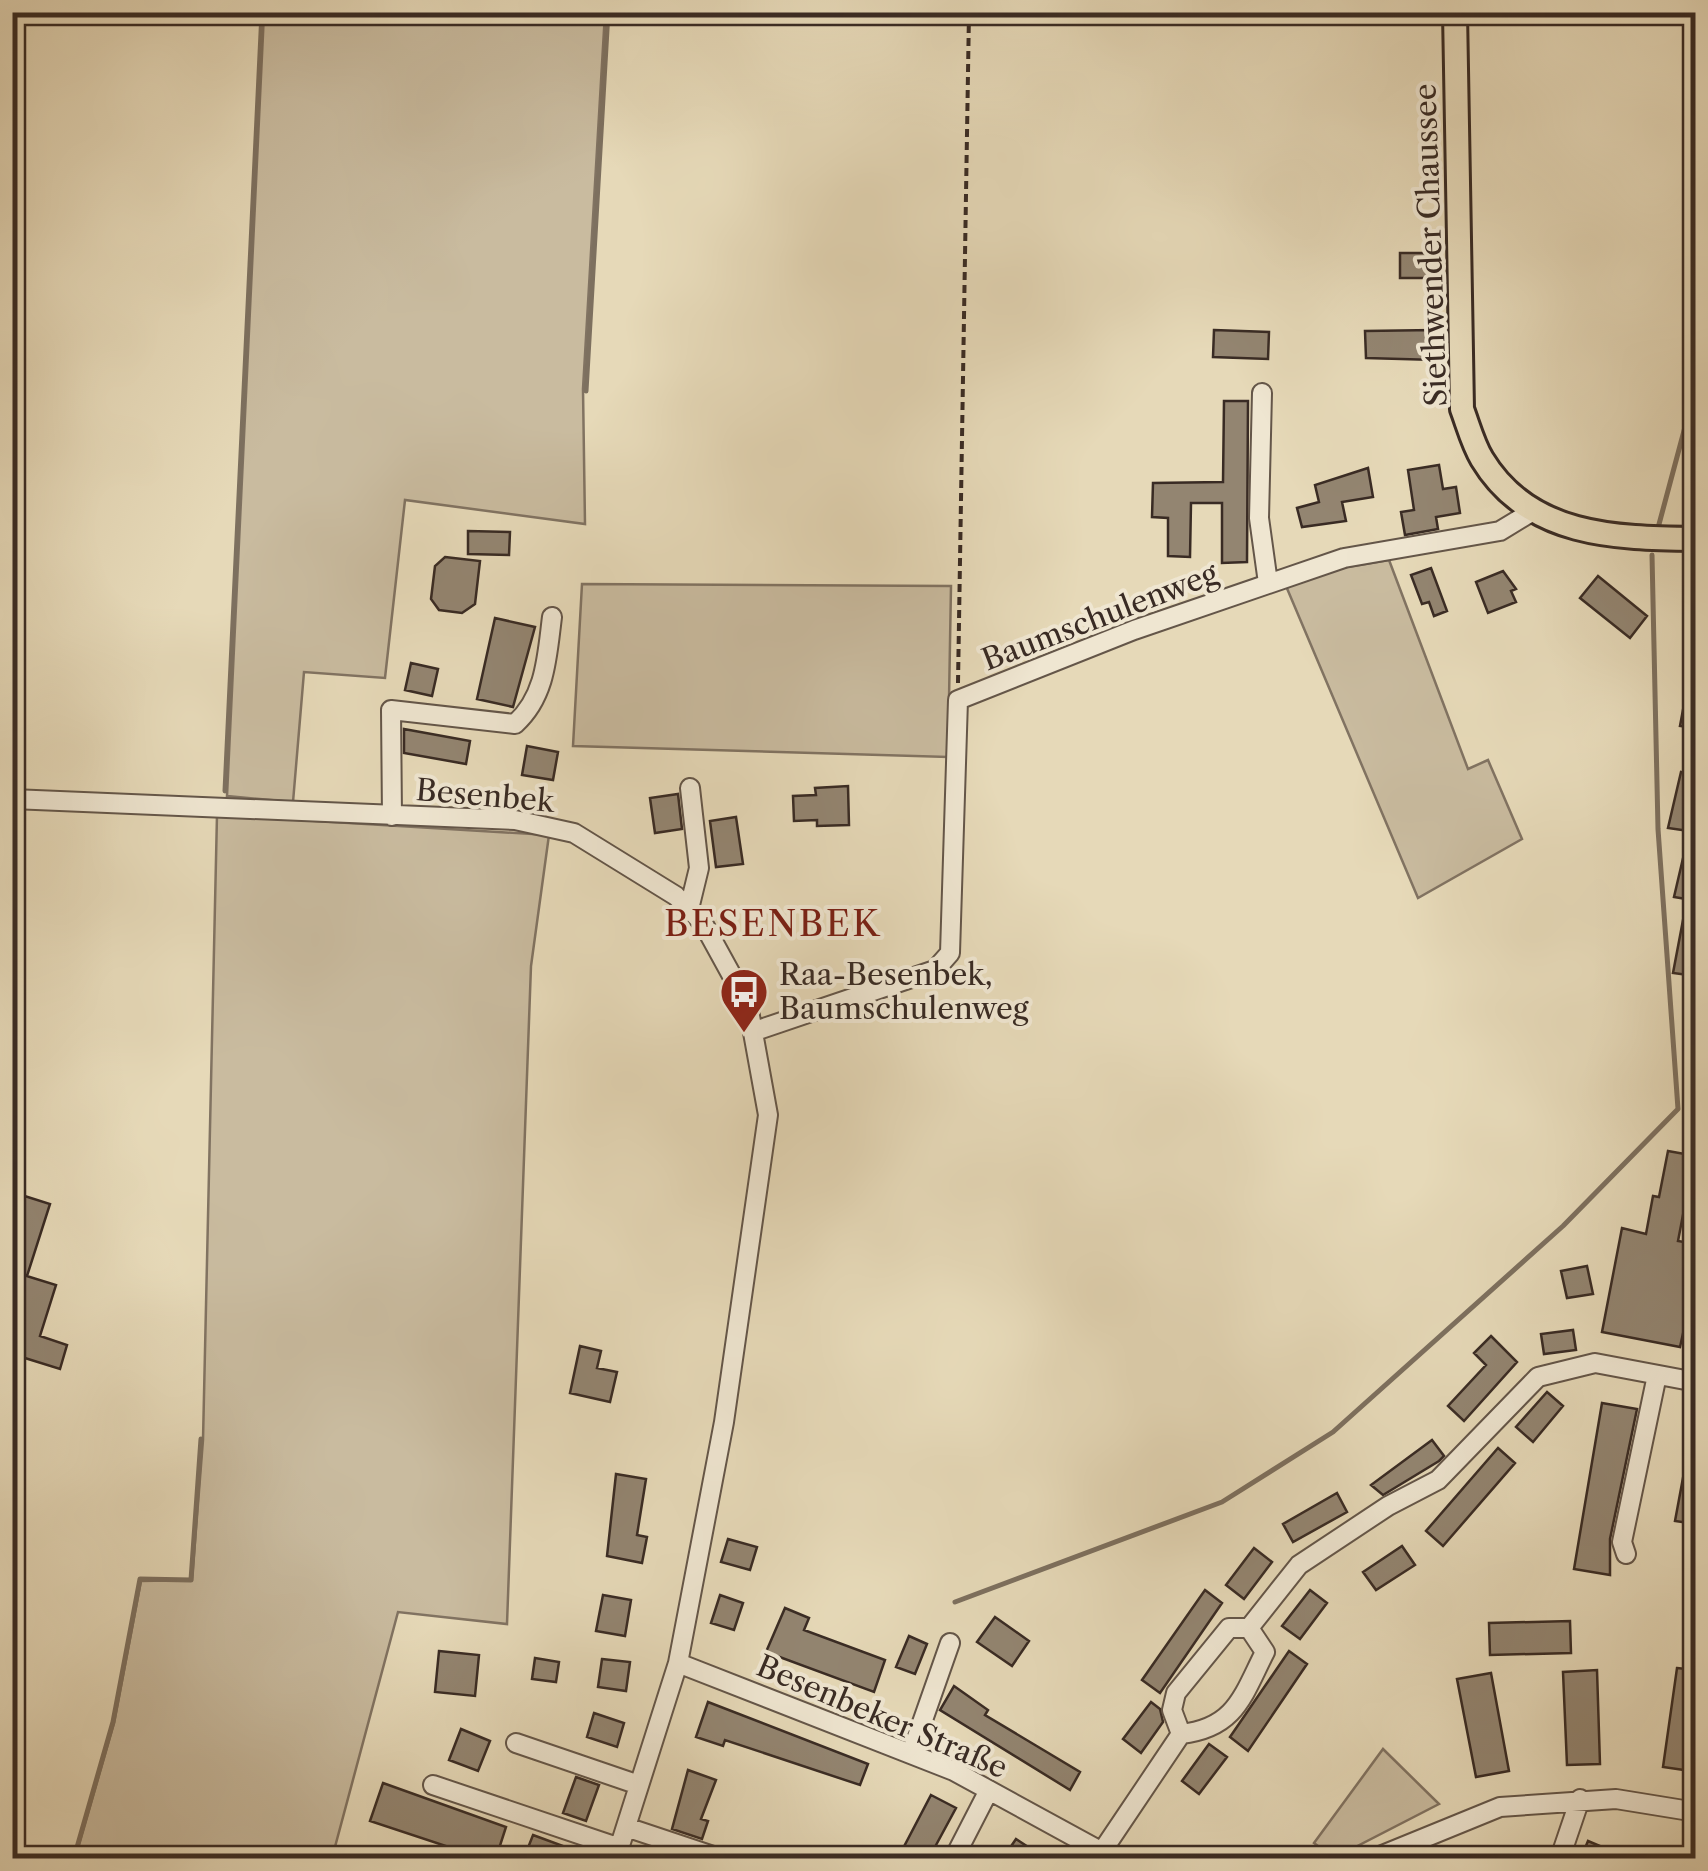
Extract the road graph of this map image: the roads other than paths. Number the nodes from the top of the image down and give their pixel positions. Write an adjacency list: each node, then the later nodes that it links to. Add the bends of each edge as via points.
1 (1455, 12): 3 (main road, Siethwender Chaussee, via 1462,408 1482,458 1510,494)
2 (1262, 392): 5 (street, via 1258,518)
3 (1534, 511): 4 (main road, Siethwender Chaussee, via 1607,538); 5 (street, Baumschulenweg, via 1500,532 1344,558)
4 (1696, 539)
5 (1268, 583): 11 (street, Baumschulenweg, via 958,700 950,952 936,970)
6 (552, 617): 9 (street, via 534,704 515,724 391,710)
7 (690, 788): 10 (street, via 699,868)
8 (12, 799): 9 (street, Besenbek)
9 (392, 816): 10 (street, Besenbek, via 515,820 574,832)
10 (689, 909): 11 (street, Besenbek, via 722,953)
11 (755, 1031): 17 (street, Besenbek, via 768,1115 724,1422)
12 (1657, 1374): 13 (street); 14 (street, via 1622,1542); 15 (street, via 1595,1364 1538,1377 1438,1480 1299,1565)
13 (1696, 1382)
14 (1626, 1554)
15 (1249, 1628): 18 (street, via 1228,1628 1176,1693 1172,1710); 18 (street, via 1265,1652 1238,1705 1221,1723)
16 (950, 1643): 20 (street)
17 (678, 1663): 20 (street, Besenbeker Straße); 22 (street, Besenbek)
18 (1182, 1734): 28 (street)
19 (516, 1743): 22 (street)
20 (911, 1754): 23 (street, Besenbeker Straße)
21 (433, 1785): 27 (street)
22 (639, 1785): 26 (street, Besenbek)
23 (989, 1790): 28 (street, Besenbeker Straße); 30 (street)
24 (1580, 1798): 25 (street); 31 (street, via 1500,1807); 32 (street)
25 (1696, 1812)
26 (626, 1827): 27 (street, Besenbek); 29 (street)
27 (618, 1853)
28 (1108, 1854)
29 (719, 1858)
30 (954, 1858)
31 (1374, 1858)
32 (1560, 1858)

